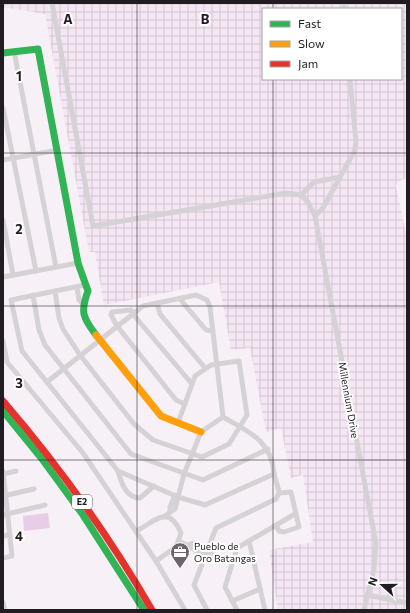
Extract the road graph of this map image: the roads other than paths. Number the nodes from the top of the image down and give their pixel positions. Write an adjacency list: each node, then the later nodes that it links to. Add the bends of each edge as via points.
1 (52, 3): 11 (street, via 93,226 286,192)
2 (14, 51): 3 (main road); 6 (main road, via 38,49); 7 (street)
3 (3, 53)
4 (350, 80): 10 (street, via 356,142 355,150)
5 (3, 108): 8 (street)
6 (58, 150): 7 (street); 14 (main road)
7 (34, 155): 8 (street); 15 (street)
8 (13, 158): 9 (street); 16 (street)
9 (3, 160)
10 (340, 177): 11 (street, via 314,182); 12 (street, via 323,208)
11 (301, 195): 12 (street, Millennium Drive)
12 (315, 216): 71 (street, Millennium Drive, via 376,544 374,569)
13 (3, 220): 17 (street)
14 (78, 263): 15 (street); 19 (main road)
15 (56, 267): 16 (street)
16 (36, 271): 17 (street)
17 (13, 275): 18 (street)
18 (3, 277)
19 (85, 285): 20 (street); 25 (main road, via 88,291)
20 (77, 287): 21 (street); 25 (street, via 79,300)
21 (54, 291): 22 (street); 31 (street, via 64,329)
22 (33, 296): 33 (street, via 45,345); 35 (street, via 11,300 22,351)
23 (180, 299): 24 (street); 28 (street, via 206,330); 28 (street, via 196,295 207,300)
24 (157, 303): 26 (street, via 143,306); 34 (street, via 160,314)
25 (83, 304): 30 (main road, via 83,313)
26 (132, 314): 27 (street); 27 (street, via 131,310 112,312); 36 (street)
27 (117, 326): 30 (street); 38 (street, via 176,400)
28 (213, 331): 32 (street)
29 (3, 340): 61 (street, via 7,362 83,453)
30 (99, 340): 31 (street); 41 (main road, via 161,416)
31 (80, 355): 33 (street); 45 (street, via 134,424 153,440)
32 (217, 363): 34 (street); 40 (street); 42 (street, via 239,361 247,415)
33 (64, 368): 35 (street); 49 (street, via 131,454)
34 (205, 368): 36 (street, via 195,376)
35 (47, 382): 47 (street)
36 (192, 384): 38 (street)
37 (3, 401): 77 (main road, E2, via 69,482)
38 (185, 404): 41 (street)
39 (3, 411): 76 (main road, E2, via 83,515)
40 (223, 417): 42 (street); 43 (street)
41 (178, 423): 43 (main road)
42 (240, 427): 44 (street, via 260,440); 45 (street, via 229,444 202,457)
43 (201, 432): 45 (street)
44 (268, 449): 49 (street, via 203,480); 50 (street)
45 (192, 454): 49 (street)
46 (16, 471): 48 (street)
47 (118, 471): 51 (street); 51 (street, via 123,488 136,498 140,498)
48 (3, 473): 54 (street)
49 (184, 474): 55 (street)
50 (274, 474): 53 (street); 55 (street, via 205,505)
51 (154, 486): 55 (street)
52 (34, 490): 54 (street)
53 (279, 493): 57 (street, via 291,492); 66 (street, via 276,499 220,524)
54 (4, 496): 58 (street)
55 (176, 496): 59 (street, via 175,509)
56 (45, 505): 58 (street)
57 (295, 514): 60 (street); 60 (street, via 299,527 284,532 279,531)
58 (5, 515): 62 (street)
59 (165, 516): 61 (street); 64 (street, via 178,525 181,533)
60 (276, 525): 65 (street)
61 (136, 531): 68 (street)
62 (10, 535): 63 (street); 67 (street, via 12,556)
63 (3, 536)
64 (179, 541): 66 (street, via 188,545 191,550); 68 (street, via 176,547)
65 (249, 542): 69 (street, via 237,548); 70 (street)
66 (206, 552): 69 (street); 79 (street, via 194,585)
67 (3, 558)
68 (156, 561): 78 (street)
69 (231, 562): 73 (street, via 225,587)
70 (260, 589): 73 (street); 81 (street)
71 (367, 594): 74 (street); 82 (street, Millennium Drive)
72 (3, 602): 75 (street)
73 (232, 602): 80 (street)
74 (407, 603)
75 (5, 610)
76 (144, 610)
77 (152, 610)
78 (185, 610)
79 (208, 610)
80 (237, 610)
81 (265, 610)
82 (364, 610)

